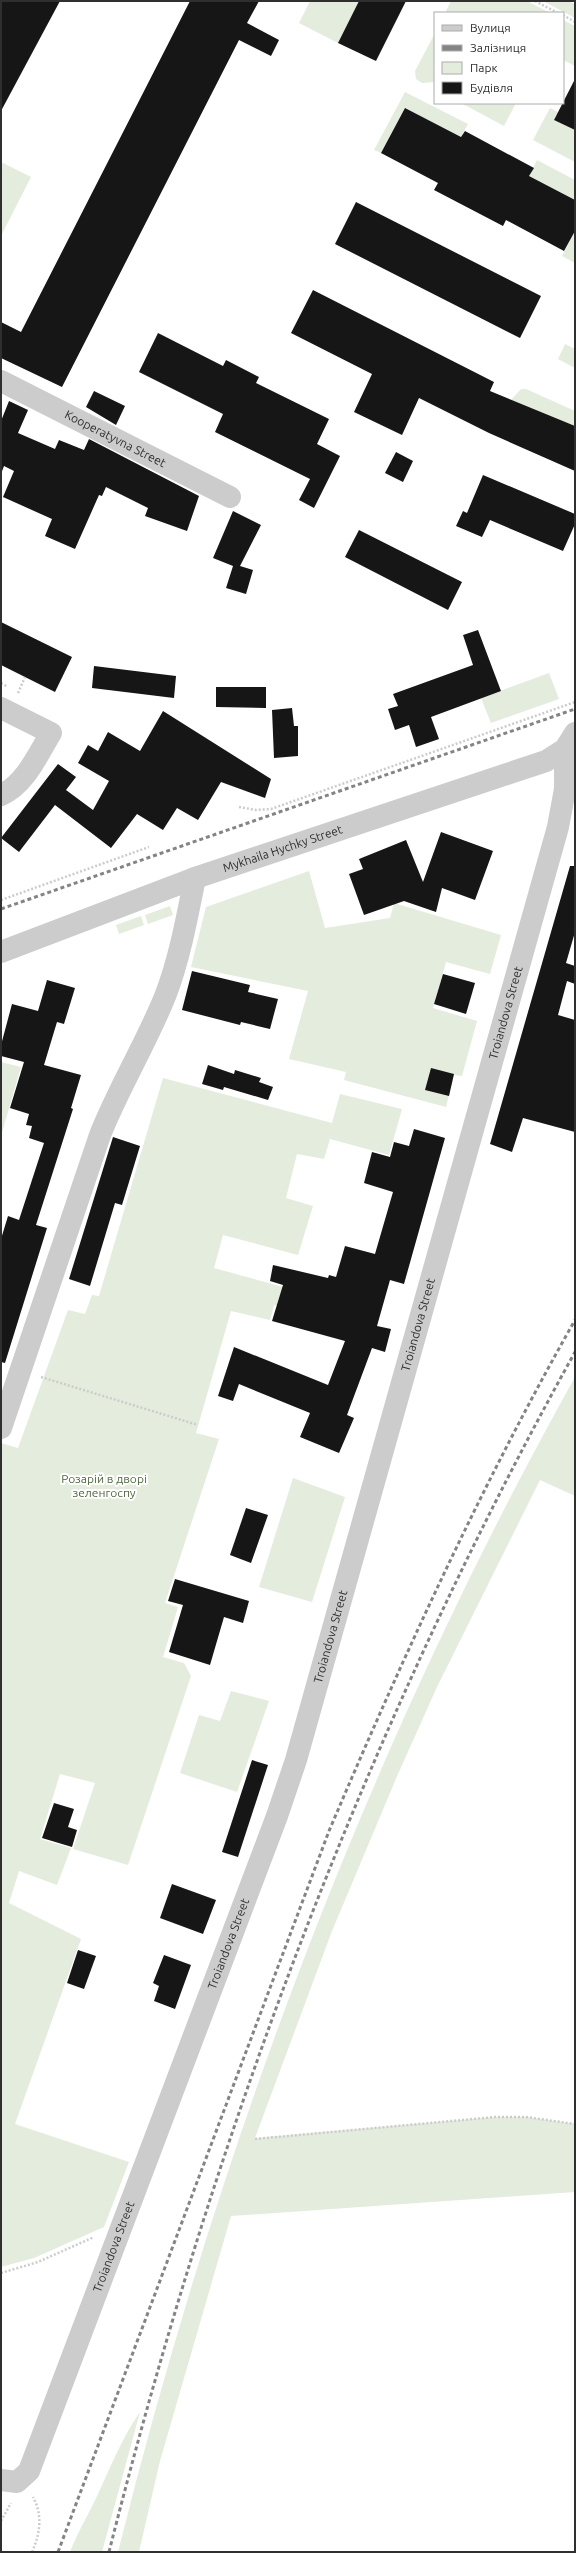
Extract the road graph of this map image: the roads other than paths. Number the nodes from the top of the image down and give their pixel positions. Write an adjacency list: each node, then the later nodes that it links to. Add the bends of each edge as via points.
1 (1, 381): 2 (street, Kooperatyvna Street)
2 (230, 497)
3 (1, 708): 5 (street, via 51,733 21,780 13,789)
4 (570, 741): 6 (street, Mykhaila Hychky Street, via 546,761); 9 (street, Troiandova Street, via 558,827 296,1760 275,1823 29,2471 23,2479 10,2482)
5 (1, 795)
6 (195, 878): 7 (street, Mykhaila Hychky Street); 8 (street, via 174,973 100,1135)
7 (1, 952)
8 (1, 1428)
9 (1, 2480)

